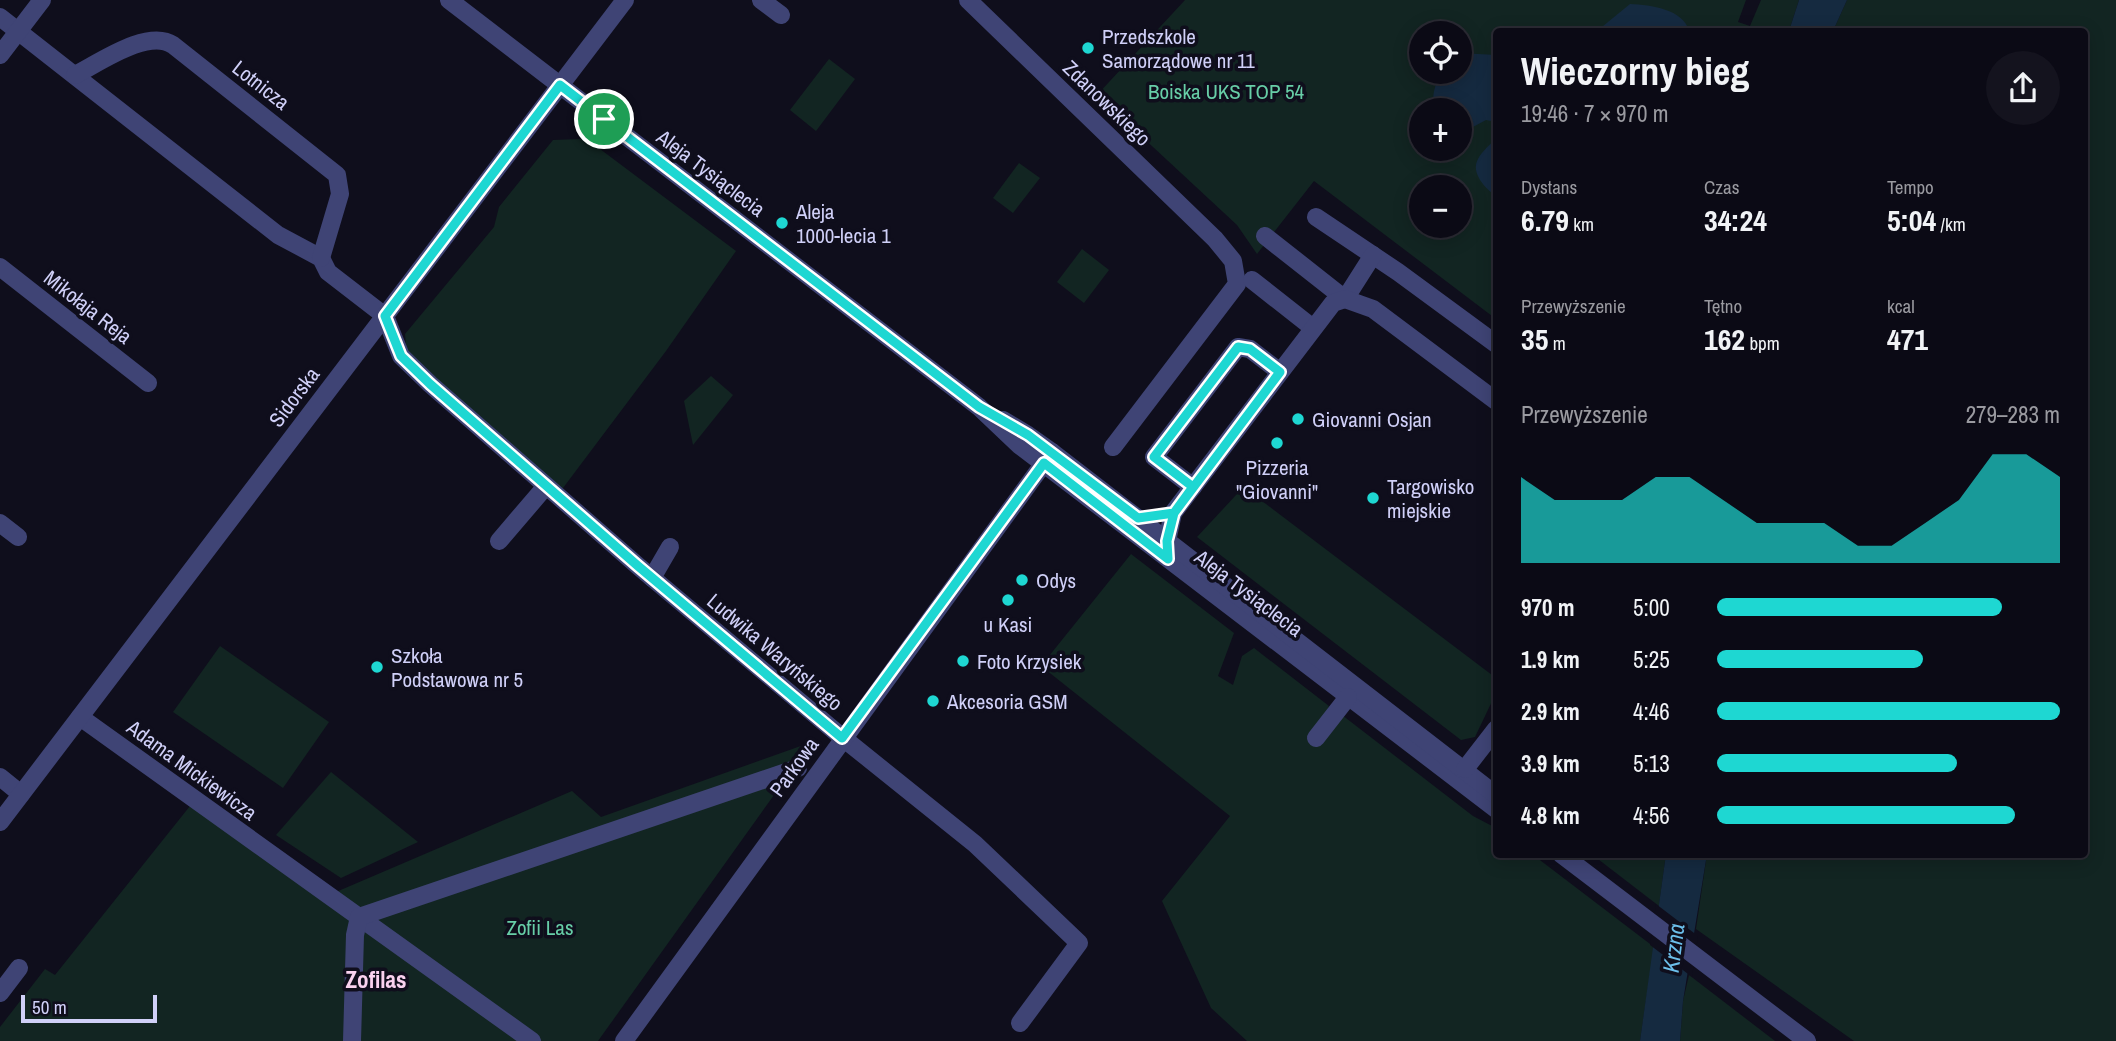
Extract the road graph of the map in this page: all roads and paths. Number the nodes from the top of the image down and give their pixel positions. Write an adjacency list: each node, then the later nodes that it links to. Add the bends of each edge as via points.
1 (42, 0): 8 (street)
2 (449, 0): 11 (street, Aleja Tysiąclecia)
3 (625, 0): 11 (street, Sidorska)
4 (761, 0): 6 (street)
5 (968, 0): 25 (street, Zdanowskiego, via 1233,261 1237,285)
6 (782, 15)
7 (0, 17): 8 (street)
8 (18, 31): 9 (street); 10 (street)
9 (0, 55)
10 (75, 75): 15 (street, via 278,234); 15 (street, Lotnicza, via 142,41 173,45 337,175 340,194)
11 (560, 85): 19 (street, Sidorska); 26 (street, Aleja Tysiąclecia, via 979,407 1019,445)
12 (1316, 217): 14 (street)
13 (1265, 236): 18 (street)
14 (1373, 255): 18 (street); 21 (street)
15 (321, 258): 19 (street, via 328,272)
16 (0, 267): 23 (street, Mikołaja Reja)
17 (1252, 280): 20 (street)
18 (1345, 299): 20 (street, via 1333,303); 24 (street, via 1373,309)
19 (385, 316): 27 (street, Ludwika Waryńskiego, via 401,356); 38 (street, Sidorska)
20 (1313, 328): 22 (street)
21 (1493, 342)
22 (1280, 372): 28 (street); 28 (street, via 1250,349 1238,347 1162,446 1154,457)
23 (148, 383)
24 (1493, 399)
25 (1113, 447)
26 (1048, 458): 30 (street, Aleja Tysiąclecia); 35 (street, Aleja Tysiąclecia); 40 (street, Parkowa)
27 (546, 486): 33 (street); 36 (street, Ludwika Waryńskiego)
28 (1193, 487): 29 (street)
29 (1174, 513): 30 (street); 35 (street)
30 (1138, 518): 35 (street, Aleja Tysiąclecia)
31 (0, 523): 32 (street)
32 (18, 537)
33 (499, 541)
34 (670, 547): 36 (street)
35 (1167, 550): 37 (street, Aleja Tysiąclecia); 43 (street, Aleja Tysiąclecia)
36 (652, 578): 40 (street, Ludwika Waryńskiego)
37 (1348, 697): 41 (street); 47 (street, Aleja Tysiąclecia)
38 (80, 717): 46 (street, Sidorska); 50 (street, Adama Mickiewicza)
39 (1493, 733): 43 (street)
40 (842, 738): 53 (street, Ludwika Waryńskiego, via 975,844 1079,943); 56 (street, Parkowa)
41 (1316, 738)
42 (797, 768): 50 (street)
43 (1465, 769): 45 (street, Aleja Tysiąclecia)
44 (0, 777): 46 (street)
45 (1493, 792)
46 (21, 794): 48 (street, Sidorska)
47 (1493, 807)
48 (0, 822)
49 (1566, 858): 57 (street)
50 (359, 917): 54 (street); 55 (street, Adama Mickiewicza)
51 (19, 968): 52 (street)
52 (0, 992)
53 (1020, 1023)
54 (352, 1041)
55 (532, 1041)
56 (624, 1041)
57 (1807, 1041)

